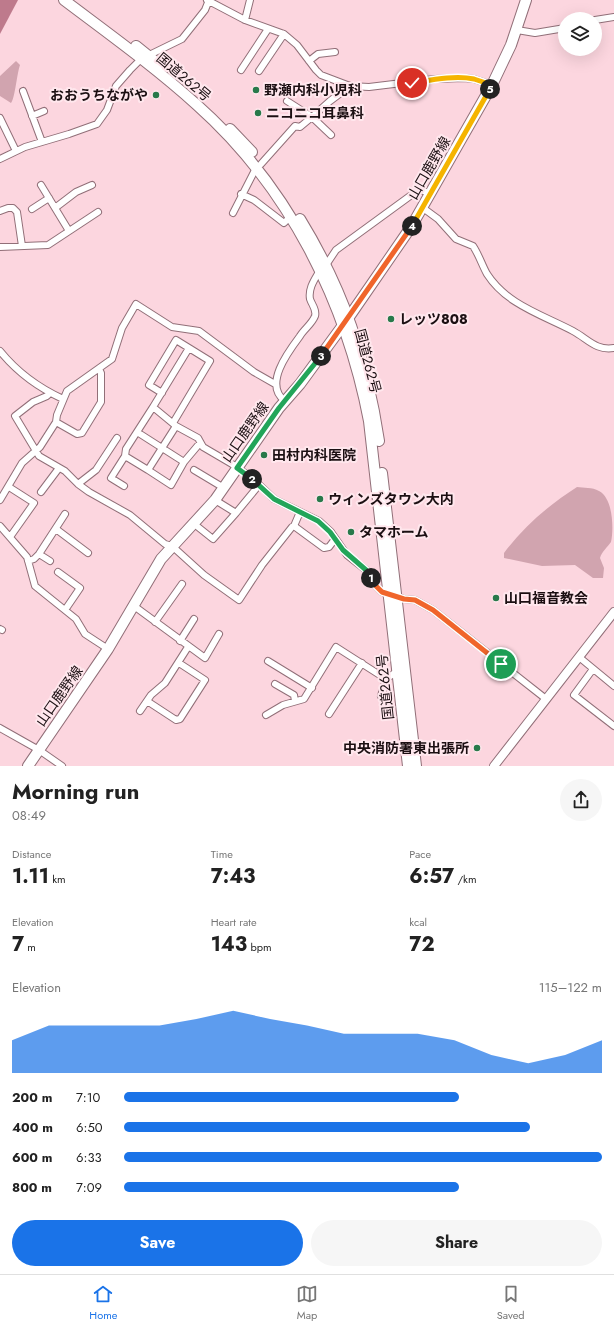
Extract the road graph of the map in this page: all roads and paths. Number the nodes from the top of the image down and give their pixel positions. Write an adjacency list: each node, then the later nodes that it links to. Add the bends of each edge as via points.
1 (64, 0): 14 (main road, 国道262号)
2 (75, 0): 14 (main road, 国道262号)
3 (208, 0): 8 (street); 14 (street, via 201,16 182,39)
4 (250, 0): 8 (street)
5 (524, 1): 11 (main road, 山口鹿野線)
6 (614, 17): 7 (street)
7 (602, 19)
8 (245, 20): 9 (street)
9 (268, 29): 12 (street); 16 (street)
10 (558, 29): 11 (street, via 534,33)
11 (517, 30): 18 (main road, 山口鹿野線)
12 (284, 34): 15 (street, via 297,44); 17 (street)
13 (335, 52): 15 (street, via 318,54)
14 (144, 57): 27 (street, via 116,86 107,110 97,124); 30 (main road, 国道262号, via 204,102 242,141)
15 (309, 61): 19 (street, via 321,75)
16 (241, 70)
17 (259, 71)
18 (492, 85): 19 (street, via 464,78 369,87); 34 (main road, 山口鹿野線)
19 (350, 86): 24 (street)
20 (23, 91): 23 (street)
21 (287, 101): 24 (street)
22 (44, 111): 23 (street)
23 (32, 116): 27 (street)
24 (312, 117): 26 (street); 30 (street, via 300,127 295,126)
25 (0, 118): 28 (street)
26 (331, 135)
27 (42, 142): 28 (street)
28 (16, 151): 29 (street)
29 (0, 159)
30 (258, 166): 33 (street); 42 (main road, 国道262号); 46 (main road, 国道262号, via 295,212)
31 (41, 185): 35 (street)
32 (92, 185): 36 (street, via 76,192)
33 (241, 194): 41 (street); 42 (street, via 254,200 284,223)
34 (431, 194): 37 (main road, 山口鹿野線); 46 (street, via 421,190 410,196 336,250)
35 (49, 198): 36 (street); 38 (street)
36 (55, 208): 43 (street)
37 (423, 208): 47 (main road, 山口鹿野線); 49 (street, via 438,219 456,239 473,246 488,274 515,301 581,335 593,345)
38 (32, 209)
39 (0, 211): 44 (street, via 13,208 17,212)
40 (98, 212): 43 (street)
41 (233, 213)
42 (290, 217): 46 (main road, 国道262号)
43 (69, 231): 44 (street, via 48,245)
44 (22, 246): 45 (street)
45 (0, 247)
46 (323, 267): 47 (main road, 国道262号); 52 (street, via 310,288 310,299 316,312 314,318 299,336 279,369)
47 (346, 321): 56 (main road, 山口鹿野線); 95 (main road, 国道262号, via 365,366 376,422)
48 (189, 348): 54 (street); 54 (street, via 176,340 168,353 149,385); 59 (street, via 210,361)
49 (614, 348)
50 (0, 351): 53 (street, via 16,370)
51 (99, 369): 52 (street, via 115,354 122,328 136,304 172,327 199,331 254,372); 55 (street, via 71,388); 58 (street, via 101,402 82,433 77,434)
52 (275, 384): 56 (street, via 280,397)
53 (50, 393): 55 (street); 64 (street, via 15,416)
54 (162, 393): 57 (street)
55 (63, 399): 58 (street)
56 (285, 401): 68 (main road, 山口鹿野線)
57 (153, 407): 59 (street); 60 (street)
58 (56, 422): 64 (street)
59 (175, 424): 62 (street, via 198,438); 63 (street)
60 (137, 432): 63 (street); 65 (street, via 126,449)
61 (117, 438): 71 (street, via 96,470)
62 (200, 443): 66 (street); 68 (street)
63 (162, 448): 66 (street); 69 (street)
64 (36, 452): 67 (street); 74 (street, via 22,463)
65 (125, 456): 69 (street); 73 (street, via 111,478)
66 (184, 462): 69 (street, via 171,485)
67 (59, 468): 71 (street); 76 (street)
68 (237, 468): 72 (street); 75 (main road, 山口鹿野線)
69 (148, 470)
70 (194, 470): 75 (street)
71 (78, 484): 88 (street, via 130,516 165,544)
72 (259, 485): 79 (street, via 274,499); 80 (street)
73 (124, 486)
74 (9, 487): 77 (street); 86 (street, via 35,501)
75 (224, 488): 78 (main road, 山口鹿野線)
76 (41, 492)
77 (0, 500)
78 (215, 500): 80 (street); 88 (main road, 山口鹿野線)
79 (300, 512): 83 (street); 87 (street, via 318,521)
80 (236, 513): 84 (street, via 213,538)
81 (65, 514): 85 (street)
82 (0, 526): 86 (street)
83 (294, 526): 87 (street, via 324,548 329,547); 88 (street, via 239,600 204,575)
84 (198, 527)
85 (56, 529): 89 (street); 90 (street)
86 (10, 537): 91 (street)
87 (335, 538): 95 (street, via 347,555 366,570 377,588)
88 (172, 546): 96 (main road, 山口鹿野線, via 161,559)
89 (88, 553)
90 (39, 554): 91 (street); 92 (street)
91 (28, 561): 97 (street, via 36,586)
92 (50, 561)
93 (58, 572): 97 (street, via 80,588)
94 (182, 584): 100 (street)
95 (392, 595): 111 (main road, 国道262号); 117 (street, via 415,600 433,610)
96 (134, 606): 100 (street); 105 (main road, 山口鹿野線)
97 (65, 610): 105 (street, via 76,620 85,634)
98 (614, 612): 101 (street)
99 (194, 619): 103 (street)
100 (155, 622): 103 (street)
101 (611, 622): 106 (street)
102 (219, 634): 104 (street, via 205,658)
103 (180, 641): 104 (street)
104 (188, 647): 108 (street)
105 (108, 649): 125 (main road, 山口鹿野線)
106 (578, 657): 110 (street); 117 (street)
107 (268, 661): 115 (street)
108 (179, 663): 118 (street, via 165,683); 118 (street, via 205,680 180,719 176,720)
109 (362, 663): 112 (street); 115 (street, via 336,647); 121 (street)
110 (593, 669): 114 (street); 123 (street, via 574,695)
111 (400, 670): 112 (street); 128 (main road, 国道262号); 129 (main road, 国道262号)
112 (386, 679): 116 (street)
113 (276, 684): 119 (street, via 294,696)
114 (614, 686)
115 (312, 688): 119 (street, via 304,699)
116 (381, 696)
117 (546, 699): 130 (street)
118 (147, 701): 120 (street)
119 (295, 701): 122 (street)
120 (140, 711)
121 (329, 714)
122 (266, 715)
123 (614, 726)
124 (0, 728): 125 (street)
125 (39, 750): 126 (main road, 山口鹿野線); 127 (street)
126 (28, 766)
127 (62, 766)
128 (408, 766)
129 (416, 766)
130 (494, 766)

